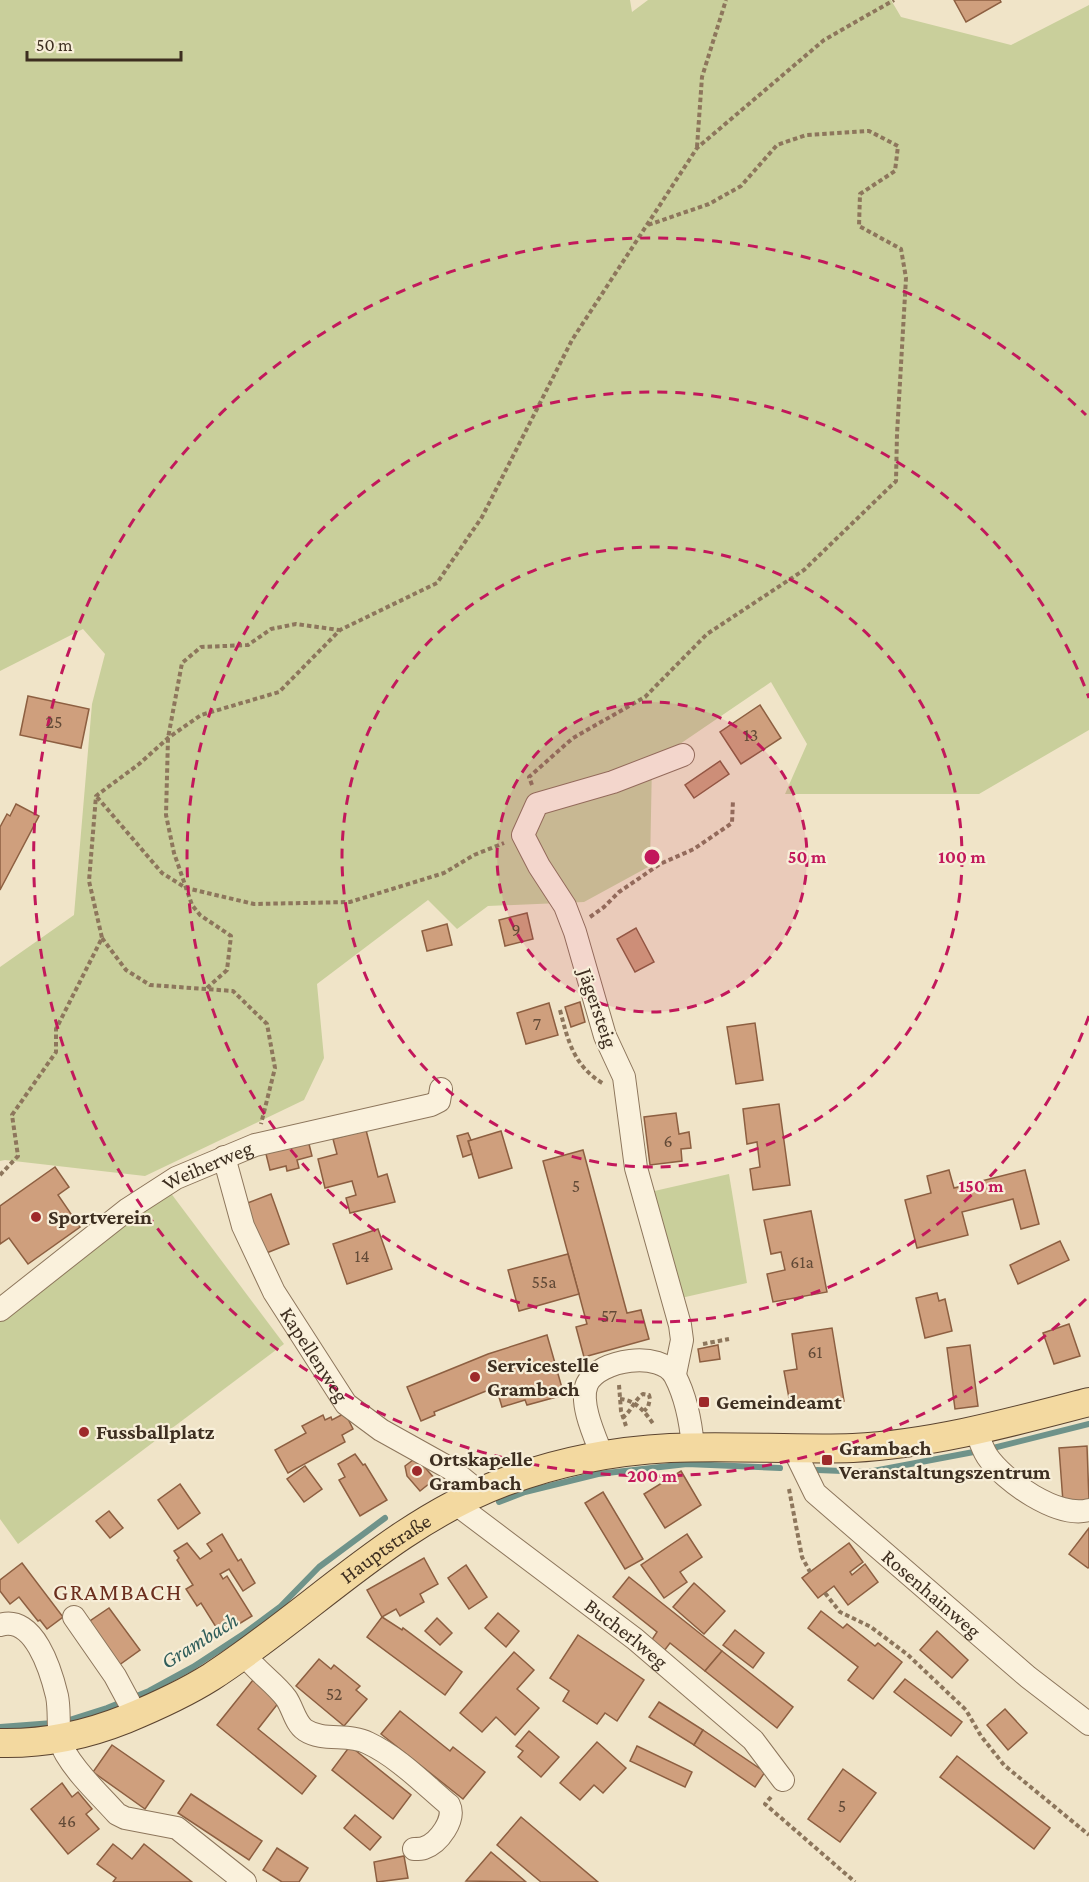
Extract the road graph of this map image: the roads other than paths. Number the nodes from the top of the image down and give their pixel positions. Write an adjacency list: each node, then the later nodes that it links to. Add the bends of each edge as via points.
1 (683, 755): 5 (street, Jägersteig, via 613,782 537,804 523,835 565,906 605,1035 624,1077 636,1168 680,1325 682,1340)
2 (441, 1089): 3 (street, Weiherweg, via 439,1101 431,1105 255,1145)
3 (224, 1157): 4 (street, Weiherweg, via 176,1178 128,1209); 11 (street, Kapellenweg, via 243,1226 274,1292 346,1404 381,1430 451,1469)
4 (0, 1310)
5 (675, 1374): 8 (street); 10 (street, via 655,1362 631,1360 608,1365 594,1375 585,1397)
6 (1089, 1402): 7 (main road, Hauptstraße)
7 (976, 1430): 9 (main road, Hauptstraße, via 886,1445); 12 (street, via 986,1455 1008,1480 1060,1508)
8 (692, 1437): 9 (main road, Hauptstraße); 10 (main road, Hauptstraße)
9 (793, 1448): 17 (street, Rosenhainweg, via 815,1493 1028,1677)
10 (602, 1455): 11 (main road, Hauptstraße, via 504,1482)
11 (467, 1498): 15 (main road, Hauptstraße, via 382,1549); 20 (street, Bucherlweg, via 753,1740)
12 (1089, 1510)
13 (74, 1617): 16 (street)
14 (0, 1625): 18 (street, via 20,1625 29,1632 49,1671 57,1697)
15 (244, 1654): 16 (main road, Hauptstraße, via 178,1696); 21 (street, via 285,1697 300,1726 319,1735 369,1743 449,1805 453,1811 450,1824 425,1848)
16 (131, 1705): 18 (main road, Hauptstraße, via 94,1730)
17 (1089, 1724)
18 (58, 1726): 19 (main road, Hauptstraße); 22 (street, via 71,1761 117,1814 177,1828)
19 (0, 1743)
20 (783, 1780)
21 (414, 1849)
22 (245, 1882)

